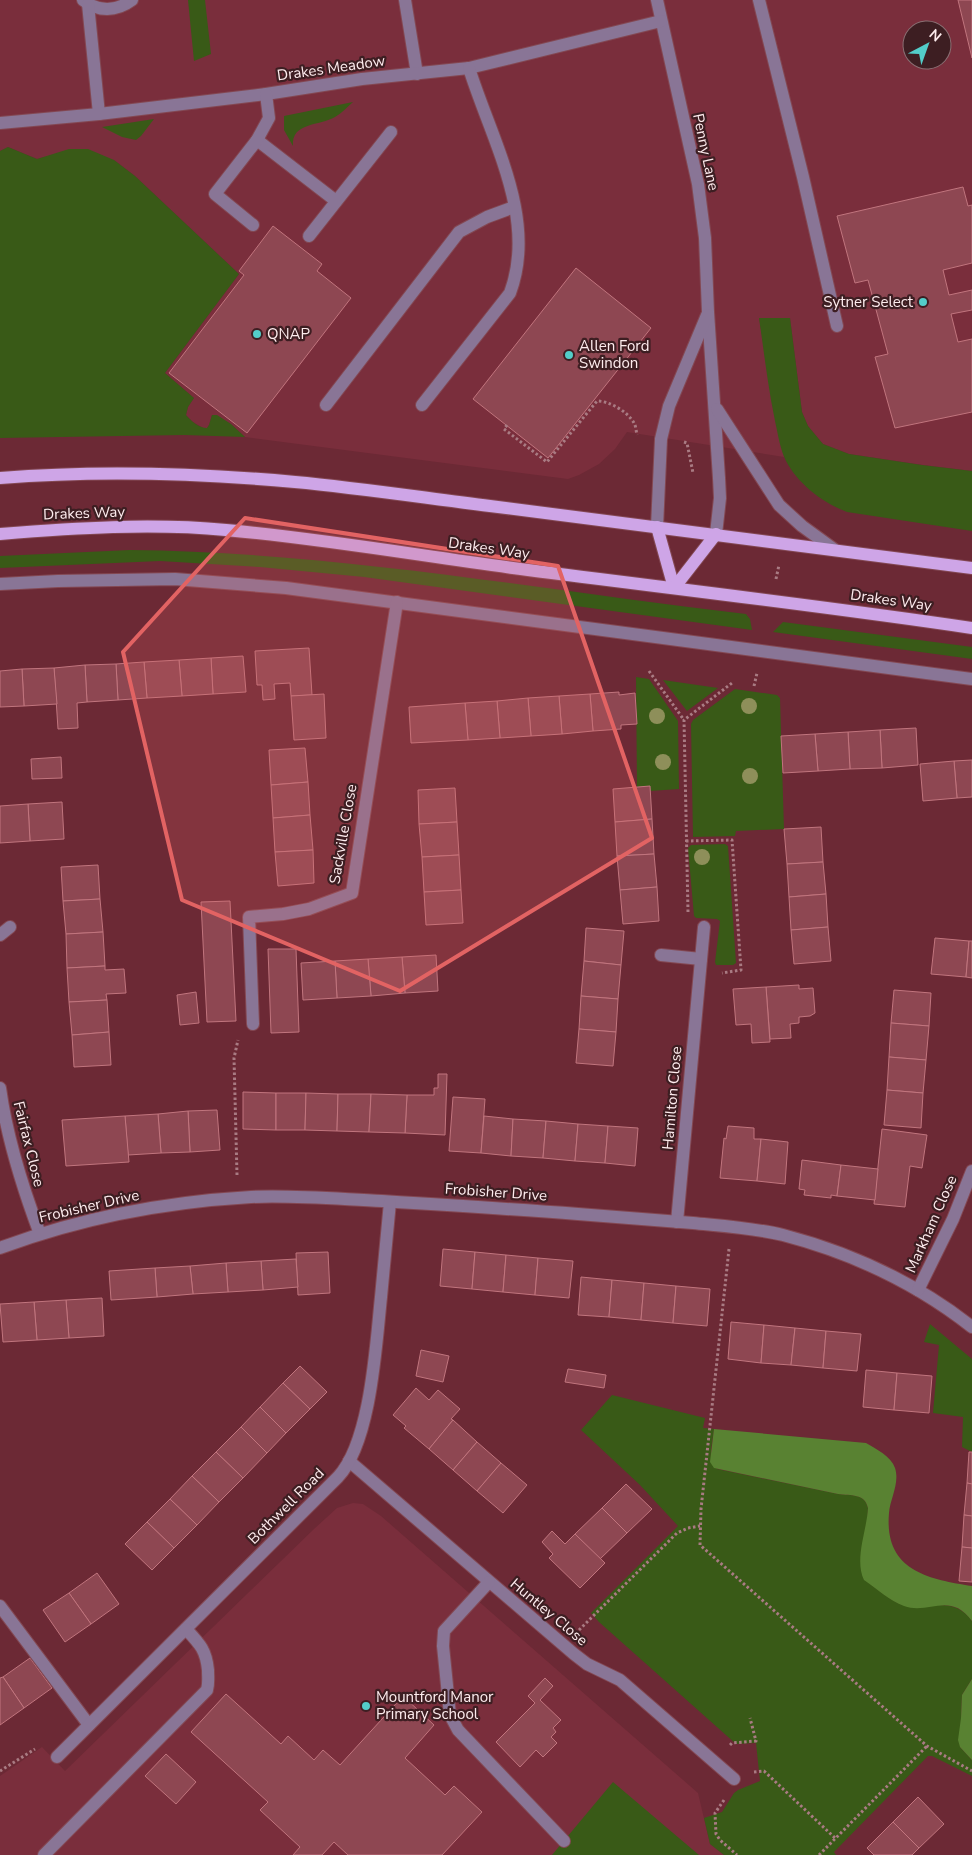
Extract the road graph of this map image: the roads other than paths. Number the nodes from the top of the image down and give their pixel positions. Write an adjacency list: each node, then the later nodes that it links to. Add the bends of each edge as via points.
1 (132, 0): 5 (street, via 105,10)
2 (405, 0): 8 (street)
3 (657, 0): 6 (street, Penny Lane)
4 (759, 0): 19 (street)
5 (85, 2): 10 (street)
6 (661, 21): 7 (street, Drakes Meadow); 18 (street, Penny Lane, via 698,184 705,238)
7 (469, 68): 8 (street, Drakes Meadow); 15 (street, via 506,168)
8 (417, 74): 9 (street, Drakes Meadow)
9 (266, 94): 10 (street, Drakes Meadow); 13 (street, via 270,118)
10 (99, 114): 11 (street, Drakes Meadow)
11 (0, 123)
12 (391, 132): 14 (street)
13 (257, 140): 14 (street); 16 (street, via 214,194)
14 (336, 201): 17 (street)
15 (514, 207): 20 (street, via 459,232); 21 (street, via 519,240 510,293)
16 (253, 225)
17 (309, 236)
18 (708, 312): 22 (street, Penny Lane); 24 (street, Penny Lane, via 669,406 661,439)
19 (837, 326)
20 (326, 405)
21 (422, 406)
22 (716, 407): 26 (street, Penny Lane, via 720,494); 27 (street, Penny Lane, via 780,505)
23 (0, 478): 24 (main road, via 147,474 219,476 286,481)
24 (657, 527): 26 (main road); 30 (main road)
25 (0, 534): 30 (main road, Drakes Way, via 114,528 224,530)
26 (716, 534): 27 (main road); 30 (main road)
27 (835, 550): 28 (main road)
28 (972, 568)
29 (0, 584): 31 (street, via 175,579)
30 (674, 588): 32 (main road, Drakes Way)
31 (397, 602): 33 (street); 37 (street, Sackville Close, via 352,893 309,909 249,917)
32 (972, 628)
33 (972, 679)
34 (704, 927): 36 (street, Hamilton Close)
35 (661, 955): 36 (street)
36 (701, 959): 41 (street, Hamilton Close)
37 (253, 1024)
38 (0, 1088): 42 (street, Fairfax Close, via 12,1154)
39 (972, 1171): 44 (street, Markham Close, via 953,1219)
40 (390, 1202): 41 (street, Frobisher Drive); 42 (street, Frobisher Drive, via 237,1198 108,1216); 46 (street, Bothwell Road, via 366,1414)
41 (677, 1222): 44 (street, Frobisher Drive, via 782,1235 874,1267)
42 (40, 1234): 43 (street, Frobisher Drive)
43 (0, 1248)
44 (918, 1290): 45 (street, Frobisher Drive)
45 (972, 1327)
46 (349, 1461): 47 (street, Huntley Close); 49 (street, Bothwell Road, via 338,1477)
47 (489, 1582): 52 (street, Huntley Close, via 582,1661 620,1680); 53 (street, via 444,1631 450,1716 458,1730)
48 (0, 1606): 50 (street)
49 (186, 1629): 50 (street, Bothwell Road); 54 (street, via 201,1645 206,1656 207,1690)
50 (89, 1725): 51 (street, Bothwell Road)
51 (57, 1758)
52 (730, 1776)
53 (564, 1841)
54 (44, 1855)

